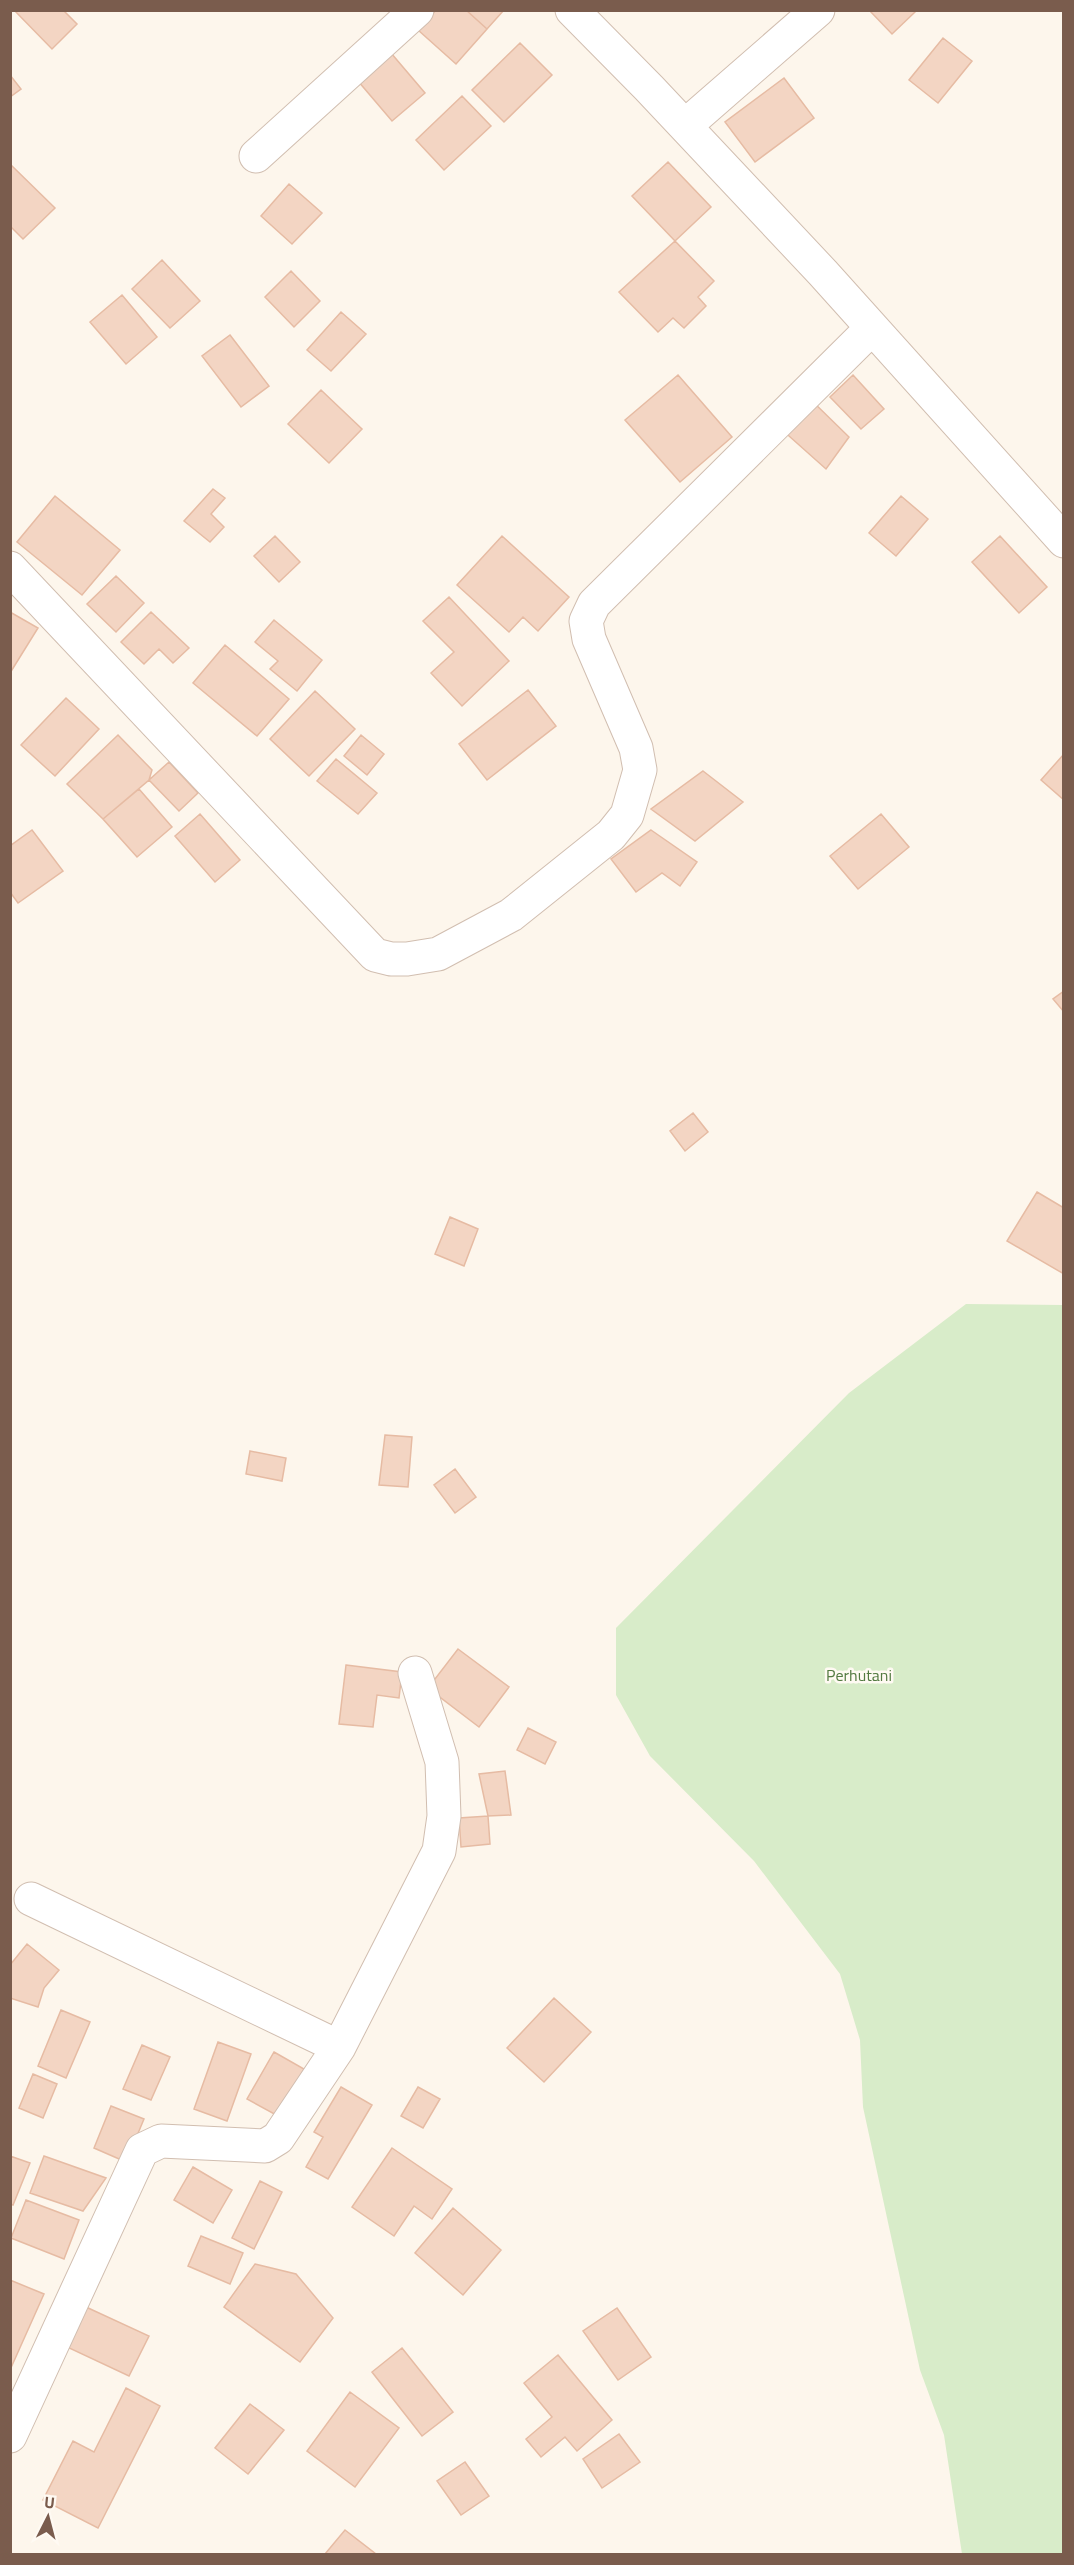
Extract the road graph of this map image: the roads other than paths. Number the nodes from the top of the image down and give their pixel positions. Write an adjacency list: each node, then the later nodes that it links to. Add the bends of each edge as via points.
1 (417, 10): 5 (street)
2 (572, 10): 4 (street)
3 (819, 10): 4 (street)
4 (685, 126): 6 (street)
5 (256, 156)
6 (871, 329): 7 (street); 8 (street, via 594,604 586,621 589,639 636,748 640,770 627,815 611,836 511,915 438,954 407,959 375,955)
7 (1064, 542)
8 (10, 568)
9 (415, 1672): 11 (street, via 442,1762 444,1816 439,1851)
10 (31, 1899): 11 (street)
11 (339, 2047): 12 (street, via 278,2138 265,2146 161,2141 142,2150)
12 (10, 2436)

